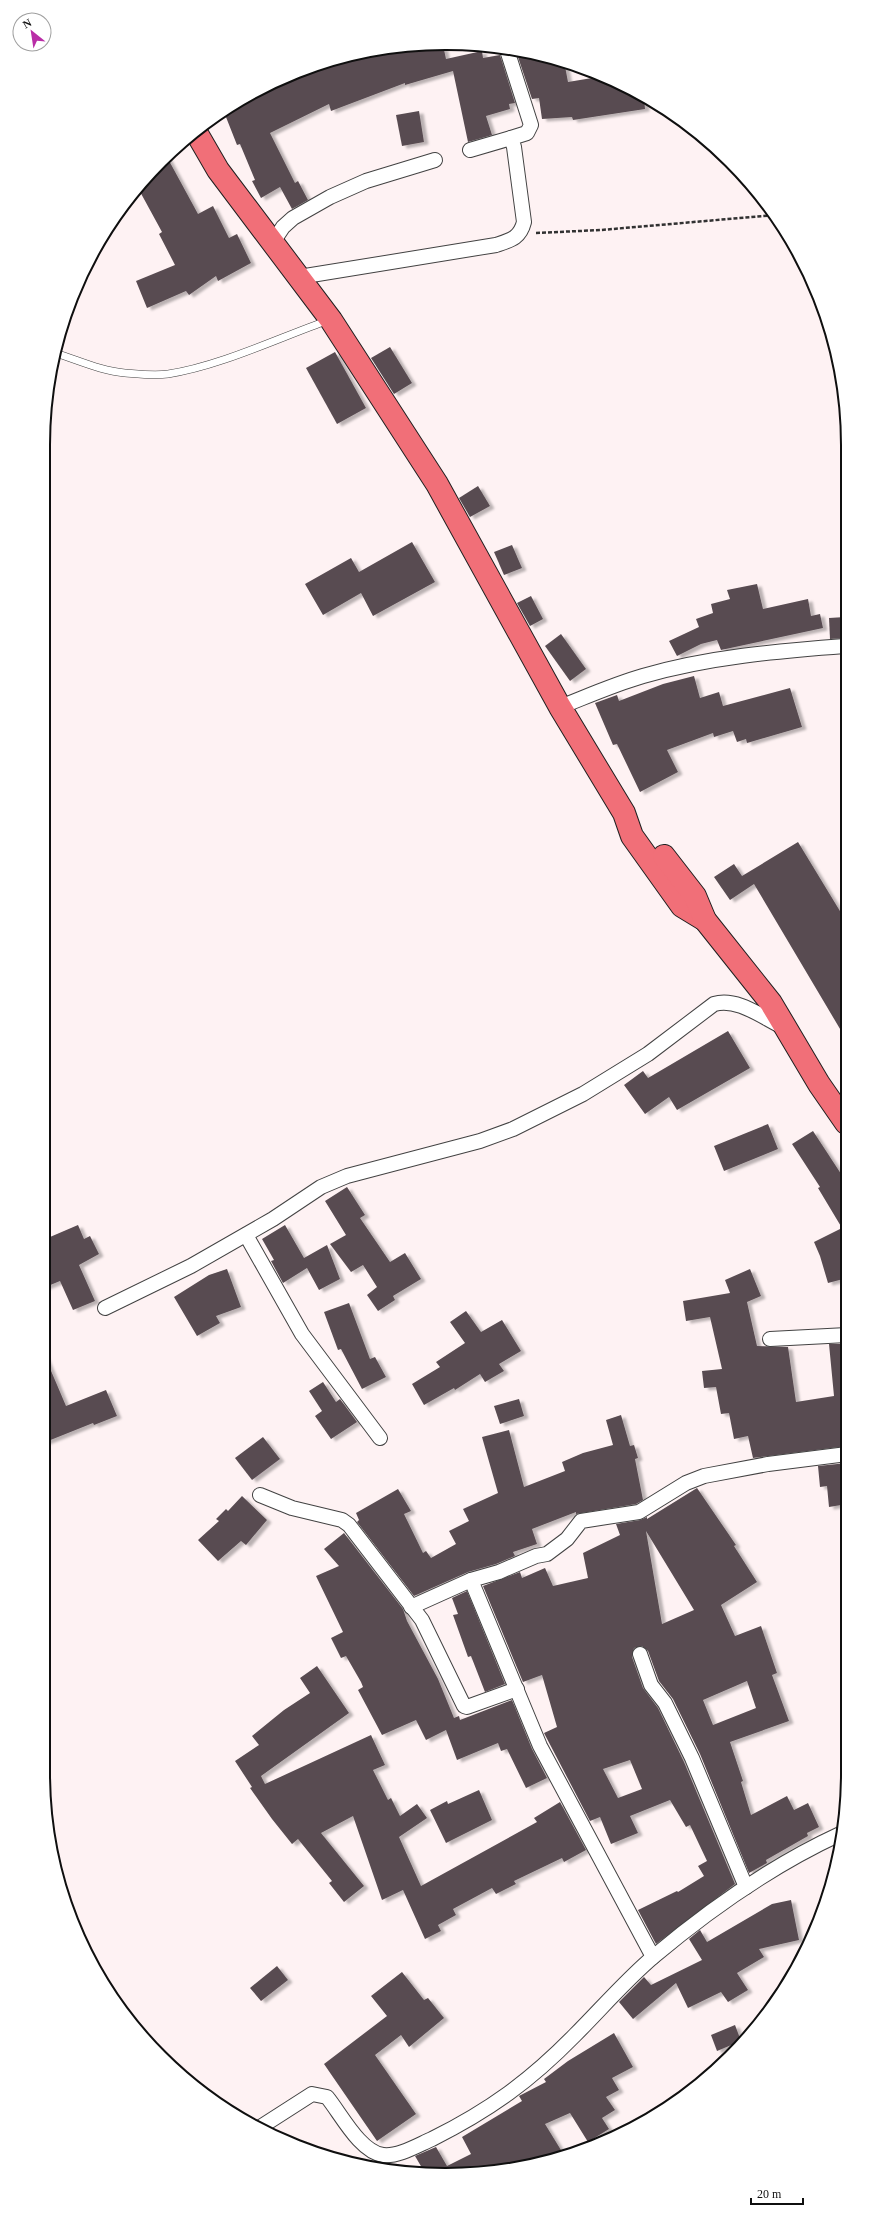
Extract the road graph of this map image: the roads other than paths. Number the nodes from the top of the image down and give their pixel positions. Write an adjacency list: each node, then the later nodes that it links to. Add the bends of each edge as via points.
1 (509, 55): 3 (street, via 531,125 527,133)
2 (199, 137): 6 (main road, via 218,170)
3 (511, 138): 4 (street); 7 (street, via 524,222 521,232 510,240 496,245)
4 (470, 150)
5 (435, 160): 6 (street, via 366,181 330,197 293,218 282,227)
6 (273, 242): 7 (main road)
7 (299, 277): 8 (main road)
8 (331, 320): 9 (lane, via 252,349 167,374 124,373); 11 (main road, via 437,484)
9 (61, 355)
10 (841, 646): 11 (street, via 677,667 642,676)
11 (560, 707): 12 (main road, via 636,831 689,901 753,978)
12 (788, 1029): 13 (main road, via 819,1084); 14 (street, via 734,1002 723,1001 714,1004 648,1054 582,1094 513,1128 480,1141 341,1178 321,1187)
13 (841, 1116)
14 (246, 1235): 15 (street, via 191,1266); 18 (street, via 302,1334)
15 (105, 1308)
16 (841, 1334): 17 (street)
17 (770, 1339)
18 (380, 1438)
19 (841, 1455): 21 (street, via 781,1462 704,1476 686,1483 639,1512 581,1521 567,1539 547,1554)
20 (260, 1495): 22 (street, via 292,1508 342,1520 359,1537)
21 (471, 1580): 22 (street); 24 (street)
22 (411, 1608): 24 (street, via 432,1636 464,1706)
23 (640, 1654): 26 (street, via 651,1685 665,1702 692,1758)
24 (517, 1689): 27 (street, via 540,1746)
25 (836, 1836): 26 (street)
26 (746, 1887): 27 (street)
27 (653, 1958): 28 (street, via 524,2082 484,2112 423,2143 383,2155 358,2139 327,2097 320,2094 312,2094)
28 (265, 2124)

